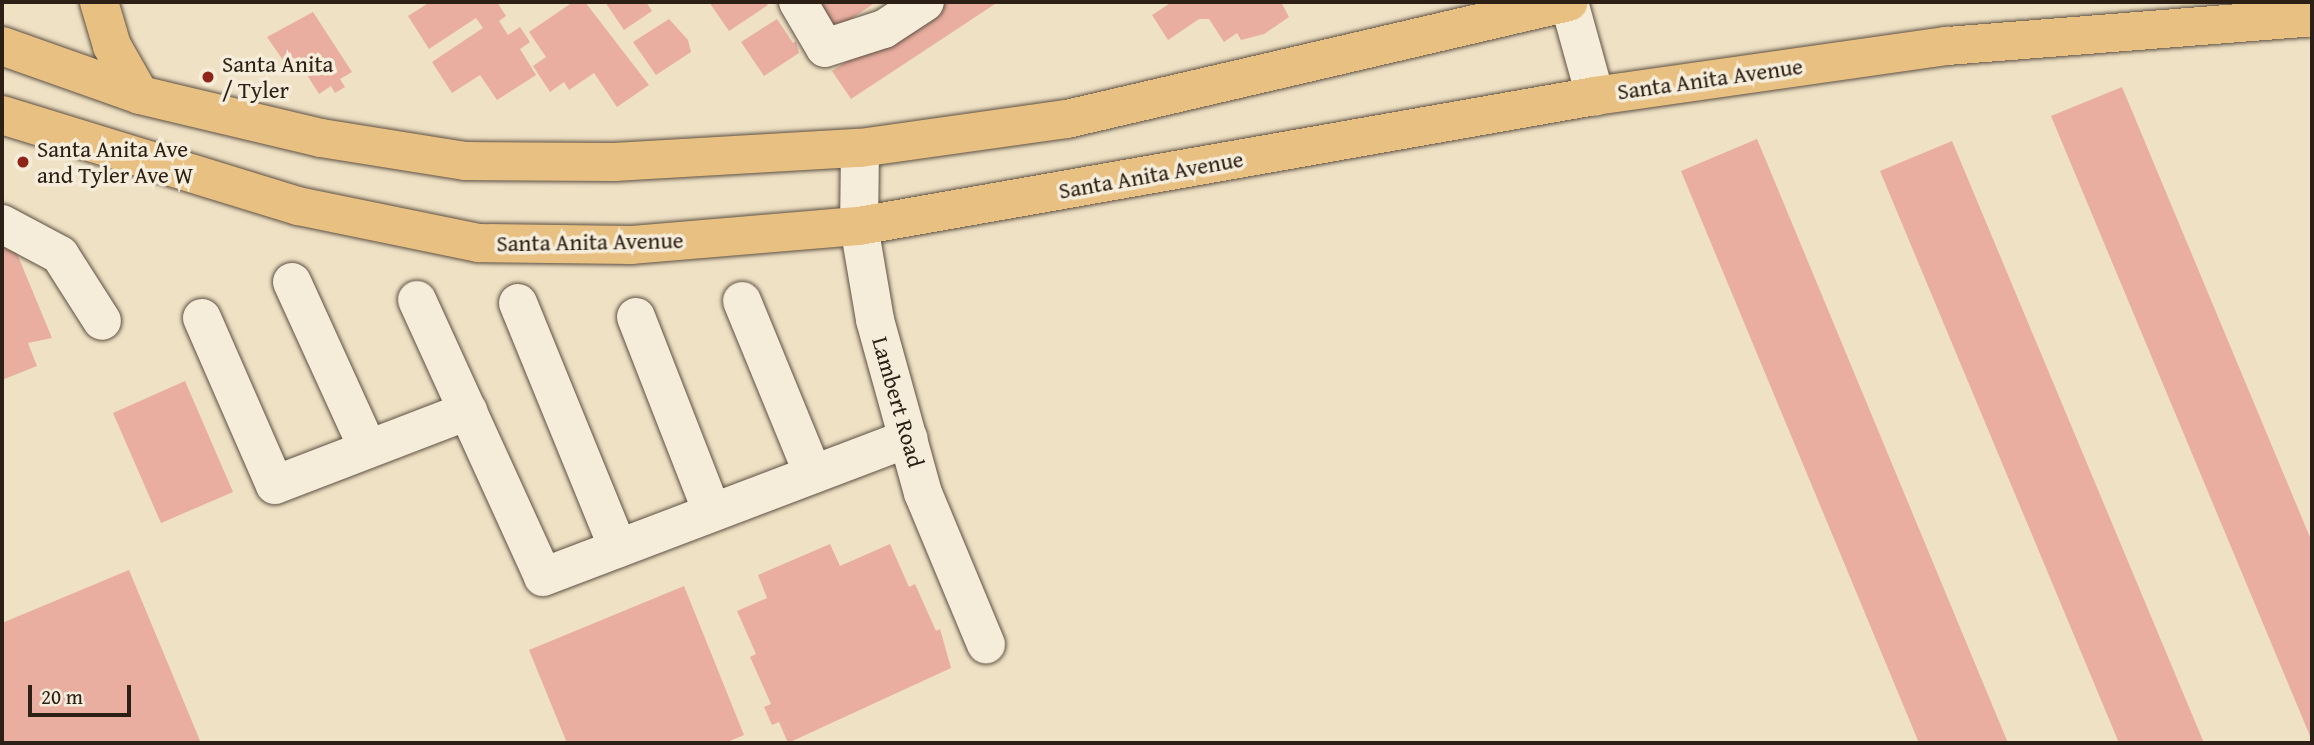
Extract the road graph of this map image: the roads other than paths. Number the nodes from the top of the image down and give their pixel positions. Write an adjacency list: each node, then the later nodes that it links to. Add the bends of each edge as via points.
1 (99, 2): 7 (main road, via 112,46)
2 (798, 2): 3 (street, via 825,48 884,29)
3 (925, 2)
4 (1569, 2): 8 (street); 10 (main road, via 1067,119)
5 (2312, 17): 8 (main road, Santa Anita Avenue, via 1947,46)
6 (2, 46): 7 (main road)
7 (140, 95): 10 (main road, via 321,138 466,161 614,162)
8 (1595, 96): 12 (main road, Santa Anita Avenue)
9 (2, 115): 12 (main road, Santa Anita Avenue, via 298,206 479,243 631,245)
10 (860, 148): 12 (street, Lambert Road)
11 (2, 224): 19 (street, via 60,255)
12 (859, 226): 21 (street, Lambert Road, via 875,320)
13 (292, 282): 22 (street)
14 (417, 300): 20 (street)
15 (741, 301): 23 (street)
16 (518, 303): 25 (street)
17 (636, 317): 24 (street)
18 (202, 318): 22 (street, via 275,485)
19 (102, 321)
20 (468, 411): 22 (street); 25 (street, via 543,577)
21 (908, 439): 23 (street); 26 (street, Lambert Road, via 923,493)
22 (368, 449)
23 (813, 474): 24 (street)
24 (712, 512): 25 (street)
25 (618, 548)
26 (986, 644)

